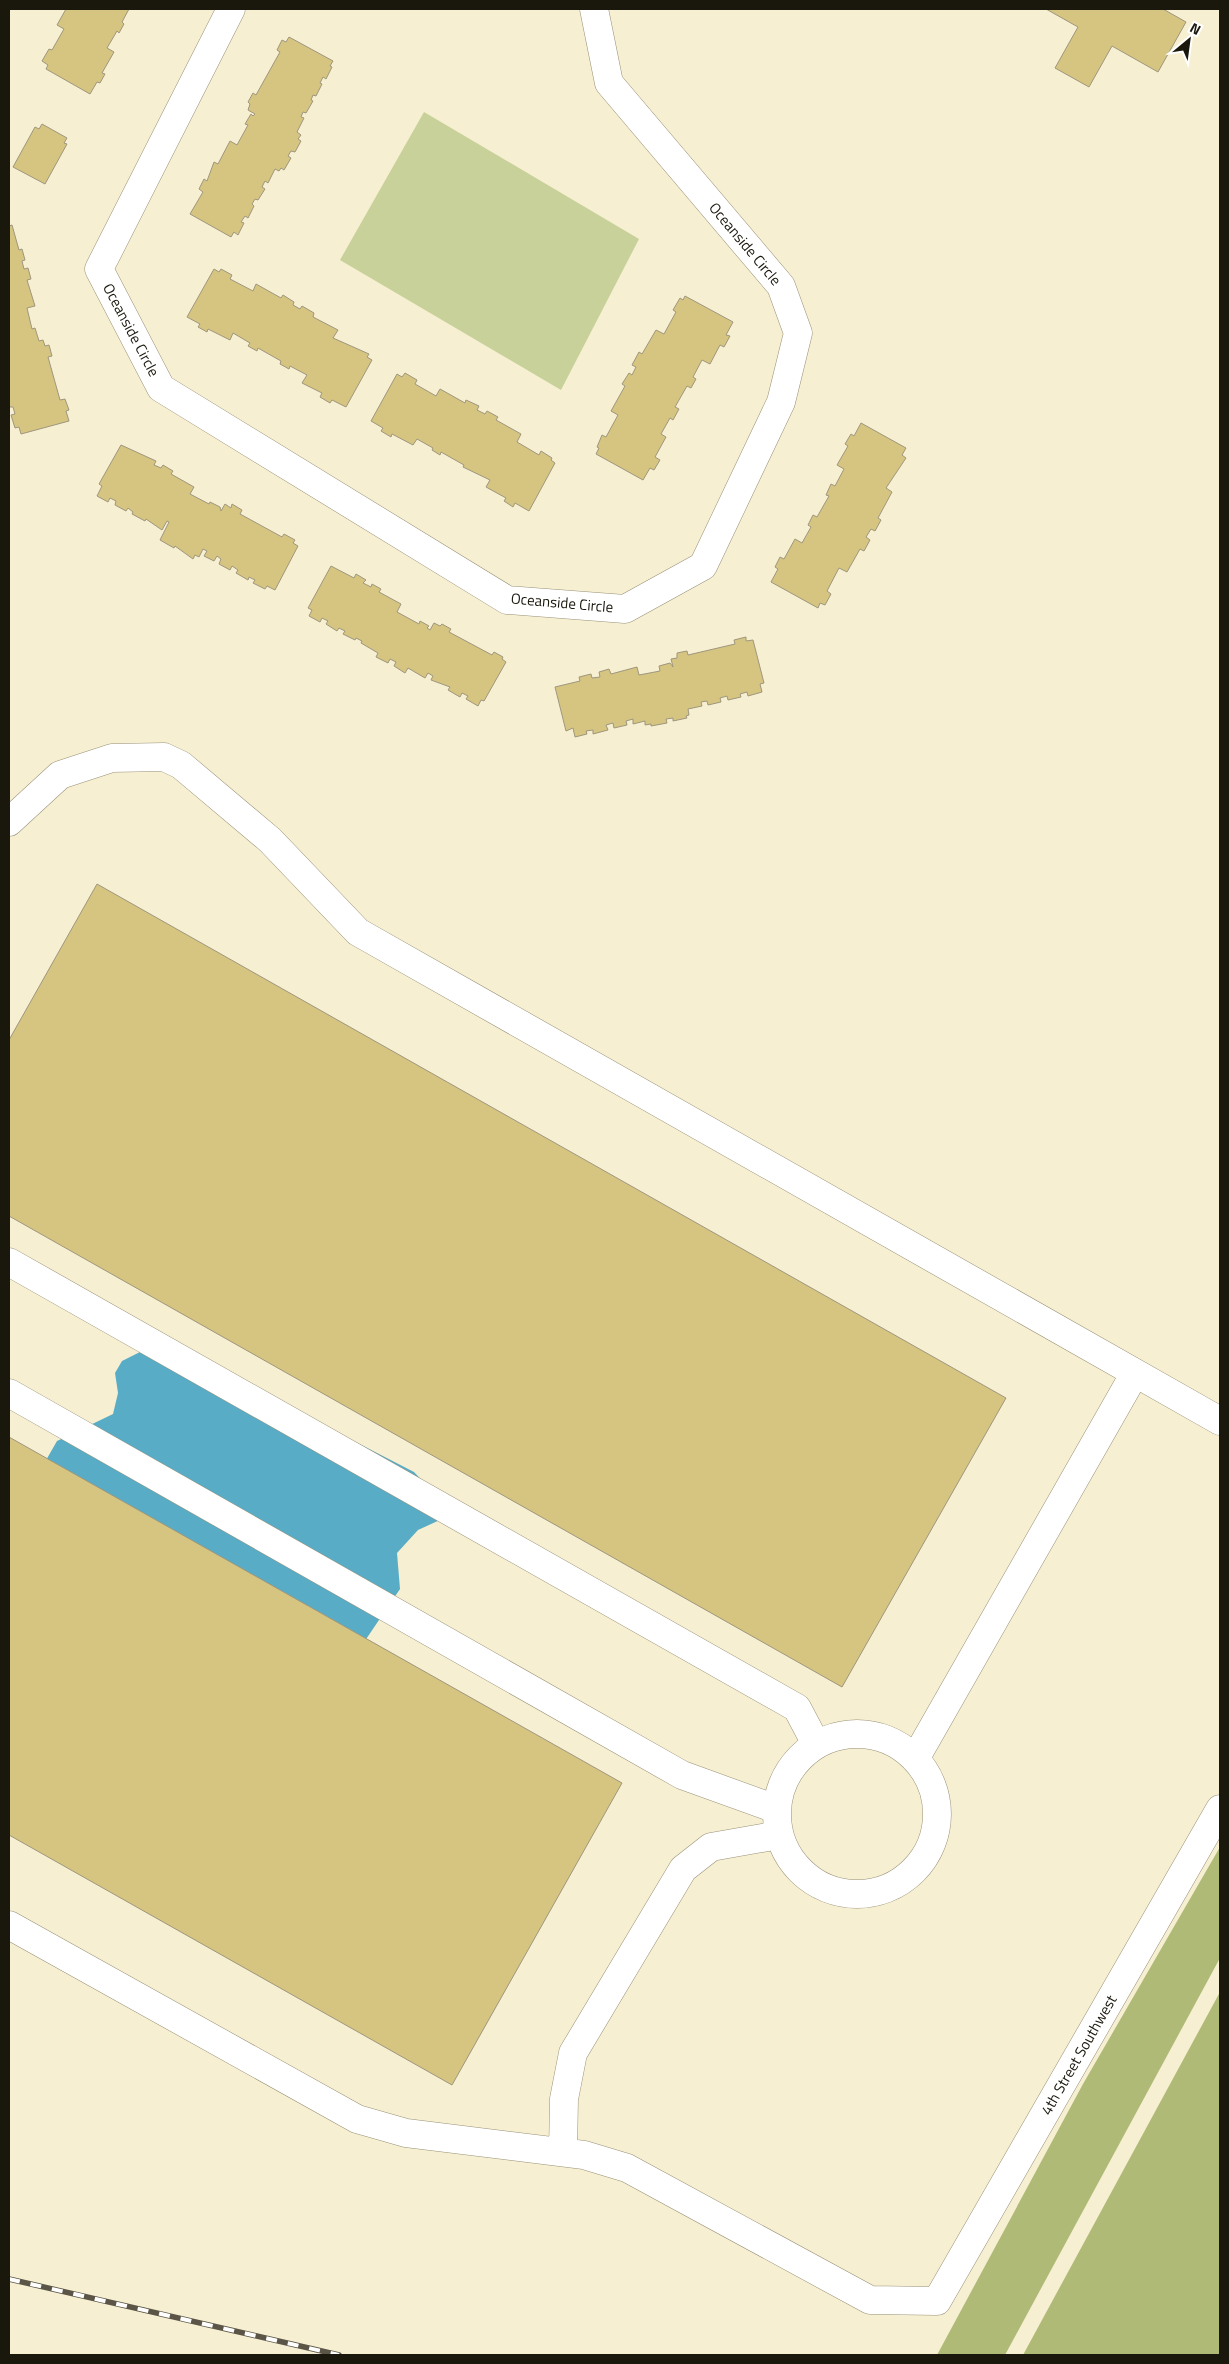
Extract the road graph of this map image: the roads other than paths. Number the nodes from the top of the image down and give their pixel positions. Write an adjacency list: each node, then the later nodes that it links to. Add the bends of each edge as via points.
1 (232, 9): 2 (street, Oceanside Circle, via 99,269 162,388 507,600 625,609 703,566 781,402 798,333 781,286 610,83)
2 (594, 9)
3 (9, 822): 5 (street, via 60,775 112,758 164,757 181,764 270,840 358,932)
4 (9, 1262): 8 (street, via 796,1708)
5 (1135, 1373): 7 (street); 9 (street)
6 (9, 1393): 10 (street, via 682,1774)
7 (1220, 1421)
8 (816, 1744): 9 (street, via 841,1735 867,1735 893,1743); 10 (street, via 796,1761 782,1783)
9 (915, 1759): 12 (street, via 930,1780 937,1806 935,1833 925,1858 907,1878 884,1890 858,1895 832,1891 802,1872 790,1859)
10 (776, 1809): 12 (street)
11 (1220, 1809): 14 (street, 4th Street Southwest, via 937,2300 870,2300 627,2168)
12 (779, 1836): 14 (street, via 711,1847 683,1869 573,2053 564,2098)
13 (9, 1925): 14 (street, via 357,2119 406,2133)
14 (562, 2152)

